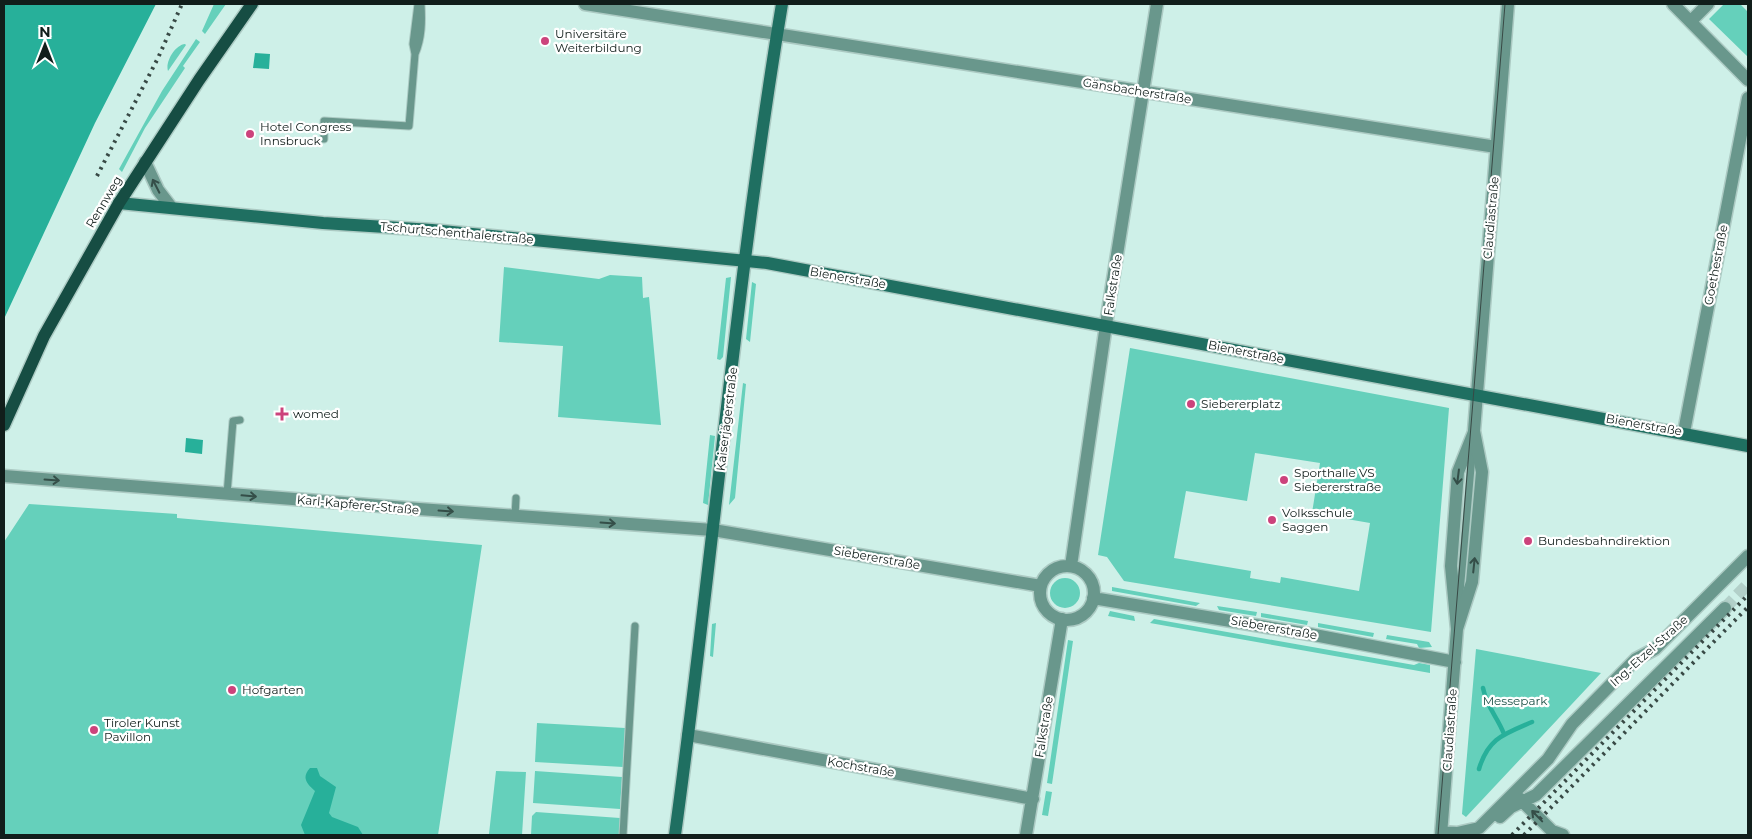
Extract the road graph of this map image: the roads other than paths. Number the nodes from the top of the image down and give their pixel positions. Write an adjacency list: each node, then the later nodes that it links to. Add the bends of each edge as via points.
1 (419, 4): 14 (lane, via 413,44 409,126 324,121)
2 (585, 4): 10 (street, Gänsbacherstraße)
3 (782, 4): 10 (street, Kaiserjägerstraße)
4 (1157, 4): 12 (street, Falkstraße)
5 (1508, 4): 15 (street, Claudiastraße)
6 (1673, 4): 9 (street)
7 (1708, 4): 9 (street)
8 (253, 5): 16 (main road, Rennweg)
9 (1691, 21): 11 (street)
10 (777, 33): 12 (street, Gänsbacherstraße); 19 (street, Kaiserjägerstraße)
11 (1748, 80)
12 (1143, 92): 15 (street, Gänsbacherstraße); 20 (street, Falkstraße)
13 (1748, 98): 25 (street, Goethestraße)
14 (324, 139)
15 (1496, 147): 21 (street, Claudiastraße)
16 (145, 162): 17 (main road, Rennweg); 18 (street, one-way to 16, via 158,190)
17 (119, 203): 18 (street, Tschurtschenthalerstraße); 23 (main road, Rennweg, via 44,336)
18 (171, 207): 19 (street, Tschurtschenthalerstraße)
19 (743, 260): 20 (street, Bienerstraße); 31 (street, Kaiserjägerstraße, via 734,365)
20 (1106, 325): 21 (street, Bienerstraße); 33 (street, Falkstraße)
21 (1477, 395): 24 (street, Claudiastraße); 25 (street, Bienerstraße)
22 (240, 420): 28 (lane, via 233,421)
23 (4, 425)
24 (1474, 431): 39 (street, Claudiastraße, via 1458,472 1451,566); 39 (street, Claudiastraße, one-way to 24, via 1472,582 1482,472)
25 (1684, 432): 26 (street, Bienerstraße)
26 (1748, 446)
27 (4, 476): 28 (street, Karl-Kapferer-Straße, one-way to 28)
28 (226, 494): 30 (street, Karl-Kapferer-Straße, one-way to 30)
29 (516, 498): 30 (lane)
30 (515, 516): 31 (street, Karl-Kapferer-Straße, one-way to 31)
31 (713, 530): 34 (street, Siebererstraße); 41 (street, Kaiserjägerstraße)
32 (1748, 556): 42 (street, Ing.-Etzel-Straße, via 1655,649 1636,659 1597,692 1570,720 1548,759)
33 (1071, 566): 34 (street, via 1049,573); 35 (street, via 1086,574 1091,581)
34 (1041, 586): 37 (street, via 1042,604 1053,616)
35 (1093, 598): 37 (street, via 1085,612); 40 (street, Siebererstraße)
36 (1725, 608): 48 (street, via 1536,795 1511,807)
37 (1062, 619): 43 (street, Falkstraße)
38 (635, 626): 45 (lane)
39 (1457, 629): 40 (street, Claudiastraße)
40 (1455, 662): 44 (street, Claudiastraße)
41 (688, 735): 43 (street, Kochstraße); 46 (street, Kaiserjägerstraße)
42 (1514, 792): 44 (street, Ing.-Etzel-Straße, via 1479,828); 49 (street, one-way to 42, via 1552,831)
43 (1033, 799): 47 (street, Falkstraße)
44 (1441, 833)
45 (623, 835)
46 (675, 835)
47 (1026, 835)
48 (1480, 835)
49 (1563, 835)

